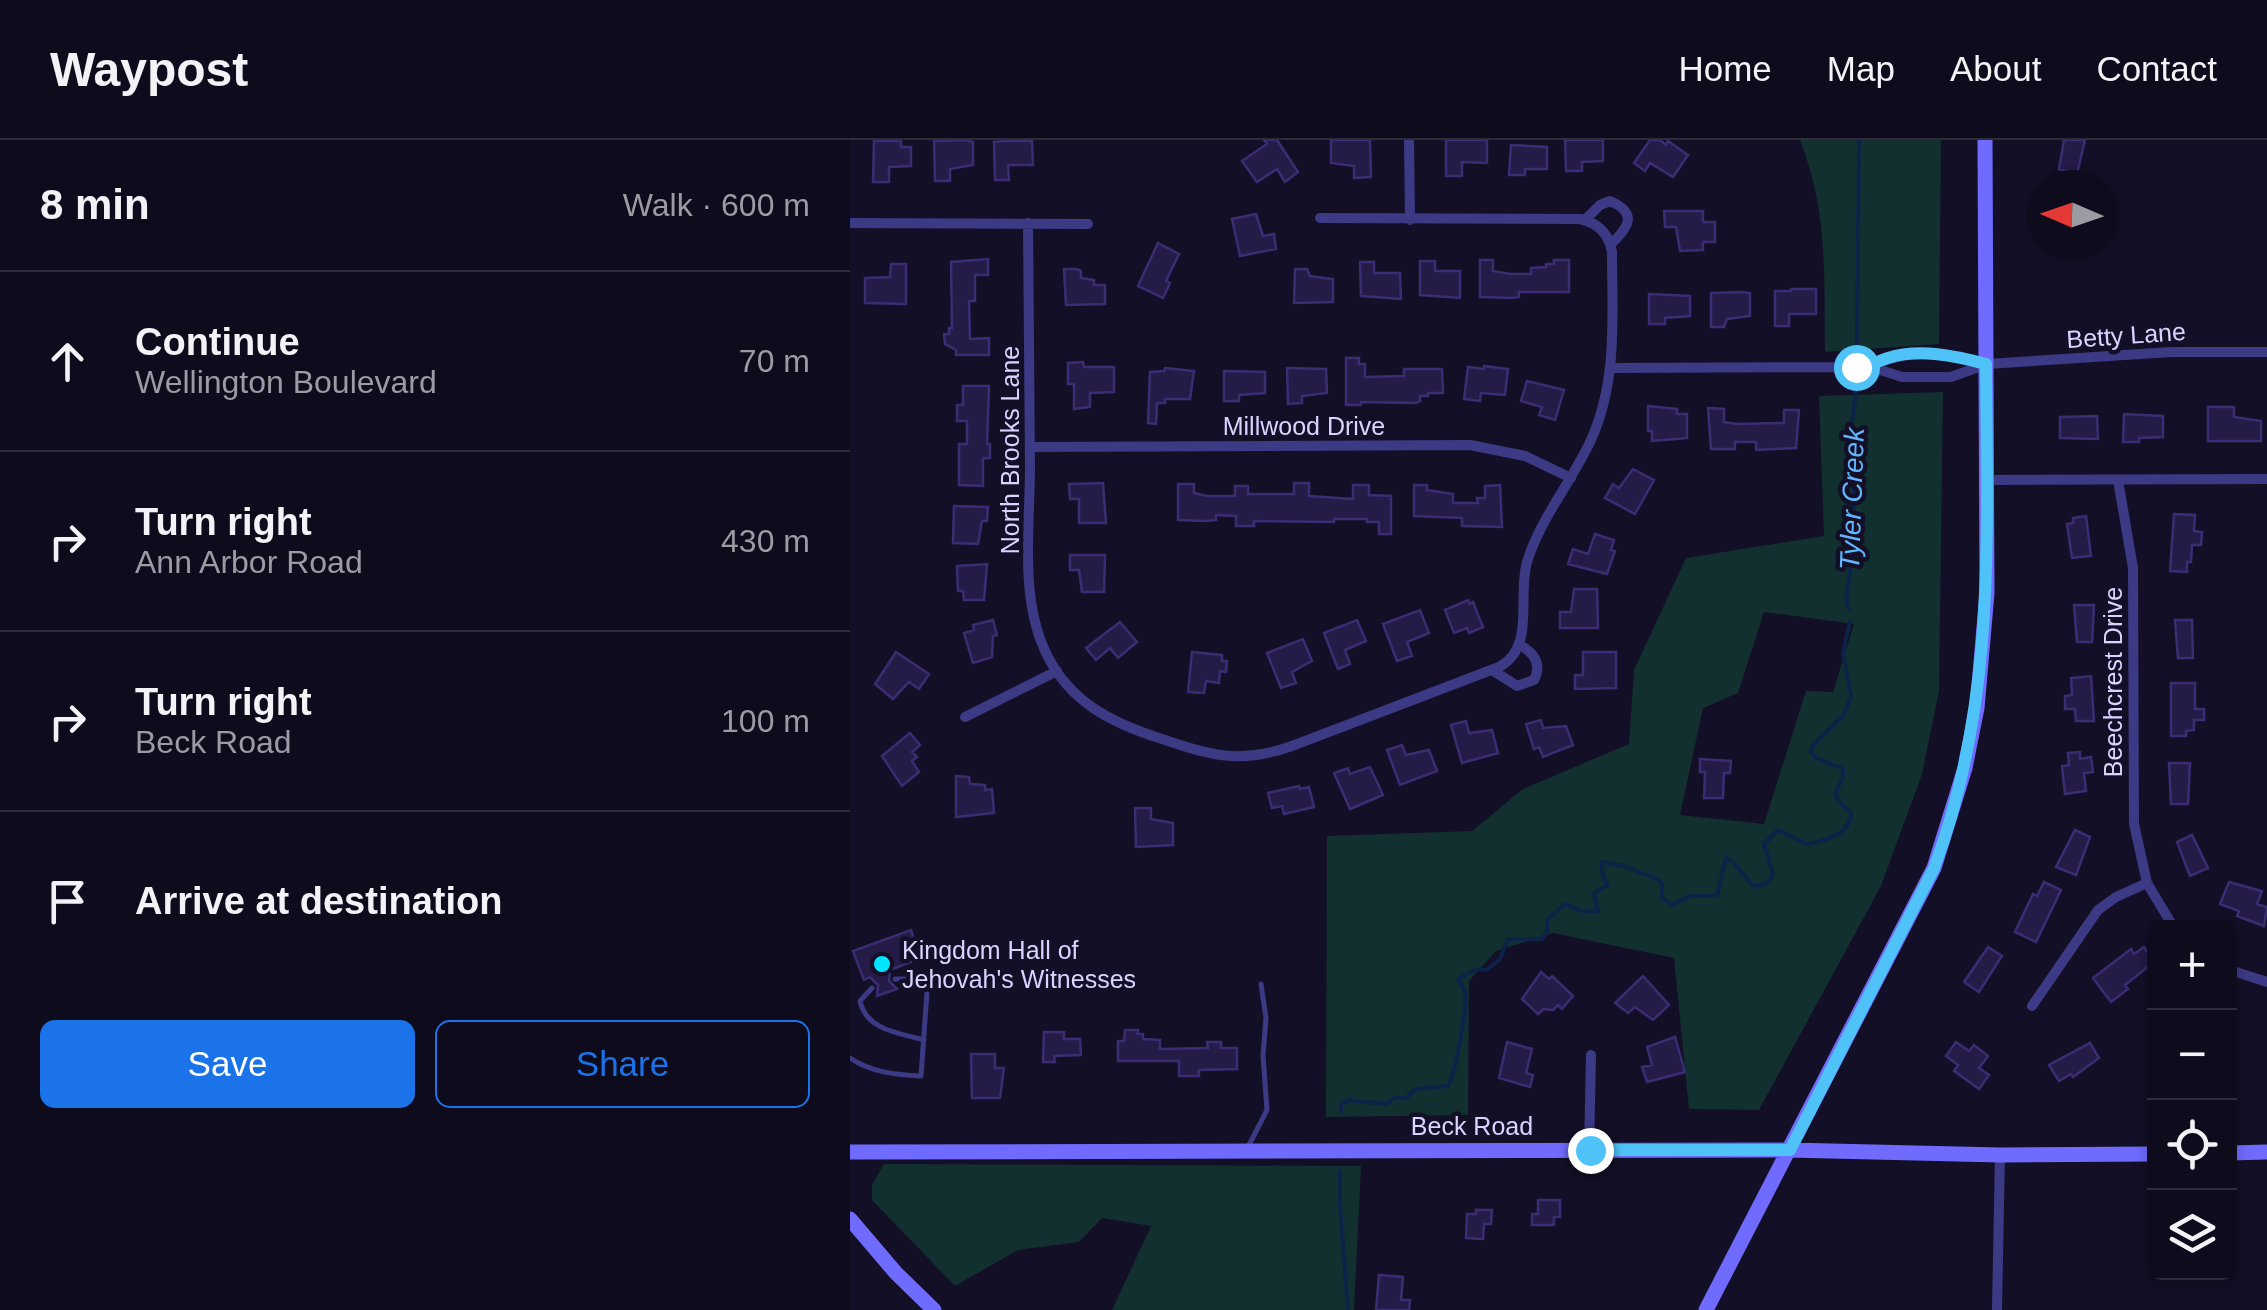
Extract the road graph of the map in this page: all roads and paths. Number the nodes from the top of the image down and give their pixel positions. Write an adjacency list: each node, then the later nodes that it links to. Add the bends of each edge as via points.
1 (1409, 140): 4 (street)
2 (1985, 140): 11 (main road)
3 (1320, 218): 4 (street)
4 (1410, 220): 5 (street)
5 (1585, 220): 9 (street); 9 (street, via 1600,204 1623,206 1628,225)
6 (1028, 222): 7 (street); 8 (street); 14 (street, North Brooks Lane)
7 (850, 224)
8 (1088, 224)
9 (1610, 244): 13 (street)
10 (2267, 352): 11 (street, Betty Lane)
11 (1986, 364): 12 (street, via 1951,377 1902,377); 12 (street, via 1951,354 1886,358); 17 (main road)
12 (1871, 367): 13 (street)
13 (1612, 368): 15 (street, via 1596,429)
14 (1030, 447): 15 (street, Millwood Drive, via 1470,445 1525,456); 21 (street, North Brooks Lane, via 1032,602 1040,640)
15 (1572, 478): 19 (street, via 1528,562)
16 (2267, 479): 18 (street)
17 (1987, 480): 18 (street); 35 (main road, via 1982,670 1954,810 1934,868)
18 (2118, 480): 23 (street, Beechcrest Drive, via 2133,568 2134,824)
19 (1520, 645): 20 (street); 20 (street, via 1536,662 1530,684 1513,684)
20 (1492, 670): 21 (street, via 1265,756 1238,758 1117,723 1084,702)
21 (1057, 672): 22 (street)
22 (965, 718)
23 (2147, 883): 24 (street, Beechcrest Drive); 30 (street, via 2098,910)
24 (2169, 920)
25 (2237, 972): 27 (street)
26 (895, 980): 31 (lane, via 916,979 927,992)
27 (2267, 982)
28 (1260, 984): 36 (lane, via 1267,1110)
29 (872, 988): 31 (lane, via 860,1001 862,1012 877,1026)
30 (2032, 1006)
31 (924, 1040): 33 (lane, via 921,1076)
32 (1591, 1055): 34 (street)
33 (850, 1058)
34 (1590, 1150): 35 (main road, Beck Road); 36 (main road, Beck Road)
35 (1790, 1150): 41 (main road, Beck Road); 44 (main road)
36 (1245, 1151): 37 (main road, Beck Road)
37 (850, 1152)
38 (2267, 1152): 39 (main road)
39 (2237, 1153)
40 (2147, 1154): 41 (main road, Beck Road)
41 (2000, 1155): 45 (street)
42 (850, 1218): 43 (main road)
43 (934, 1310)
44 (1706, 1310)
45 (1997, 1310)

